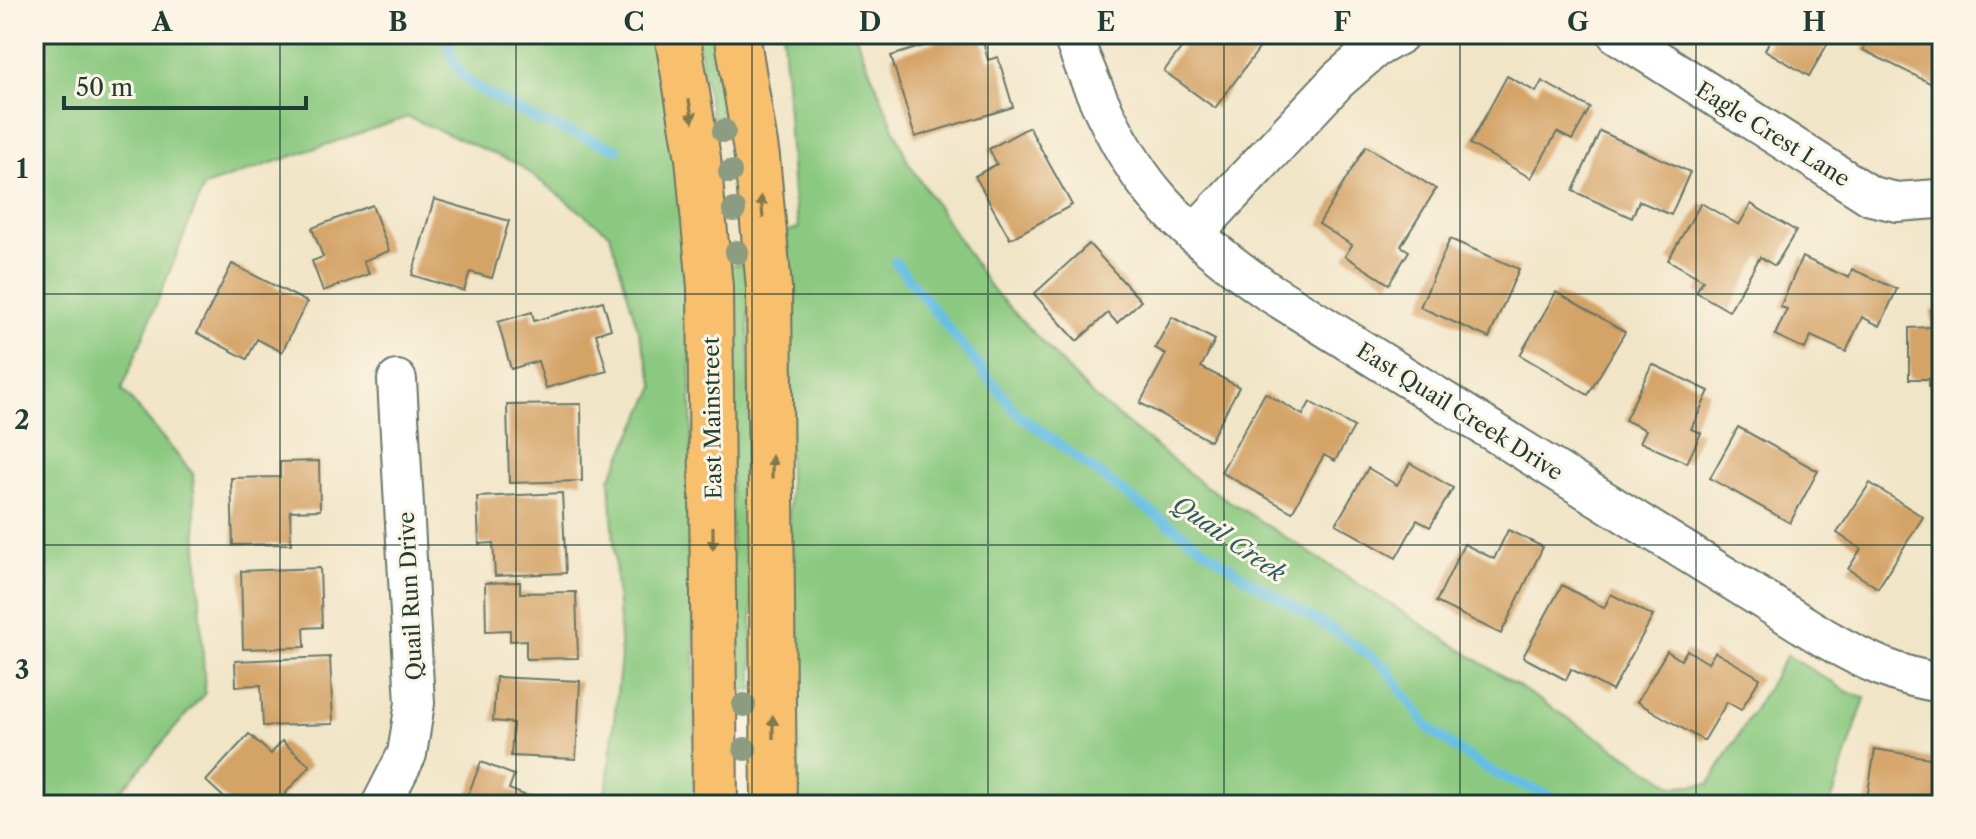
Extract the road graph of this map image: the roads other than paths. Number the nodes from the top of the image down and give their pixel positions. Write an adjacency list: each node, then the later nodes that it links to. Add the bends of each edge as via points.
1 (677, 34): 11 (main road, East Mainstreet, one-way to 11, via 698,158 710,287)
2 (737, 34): 12 (main road, one-way to 2, via 769,288 757,157)
3 (1072, 34): 7 (street, East Quail Creek Drive, via 1094,91 1135,167)
4 (1400, 34): 7 (street, via 1338,80)
5 (1617, 34): 6 (street, Eagle Crest Lane, via 1871,196 1897,202)
6 (1938, 199)
7 (1194, 234): 9 (street, East Quail Creek Drive, via 1266,290 1823,637 1876,666)
8 (397, 380): 10 (street, Quail Run Drive, via 415,703 407,754)
9 (1942, 683)
10 (381, 805)
11 (715, 805)
12 (774, 805)

